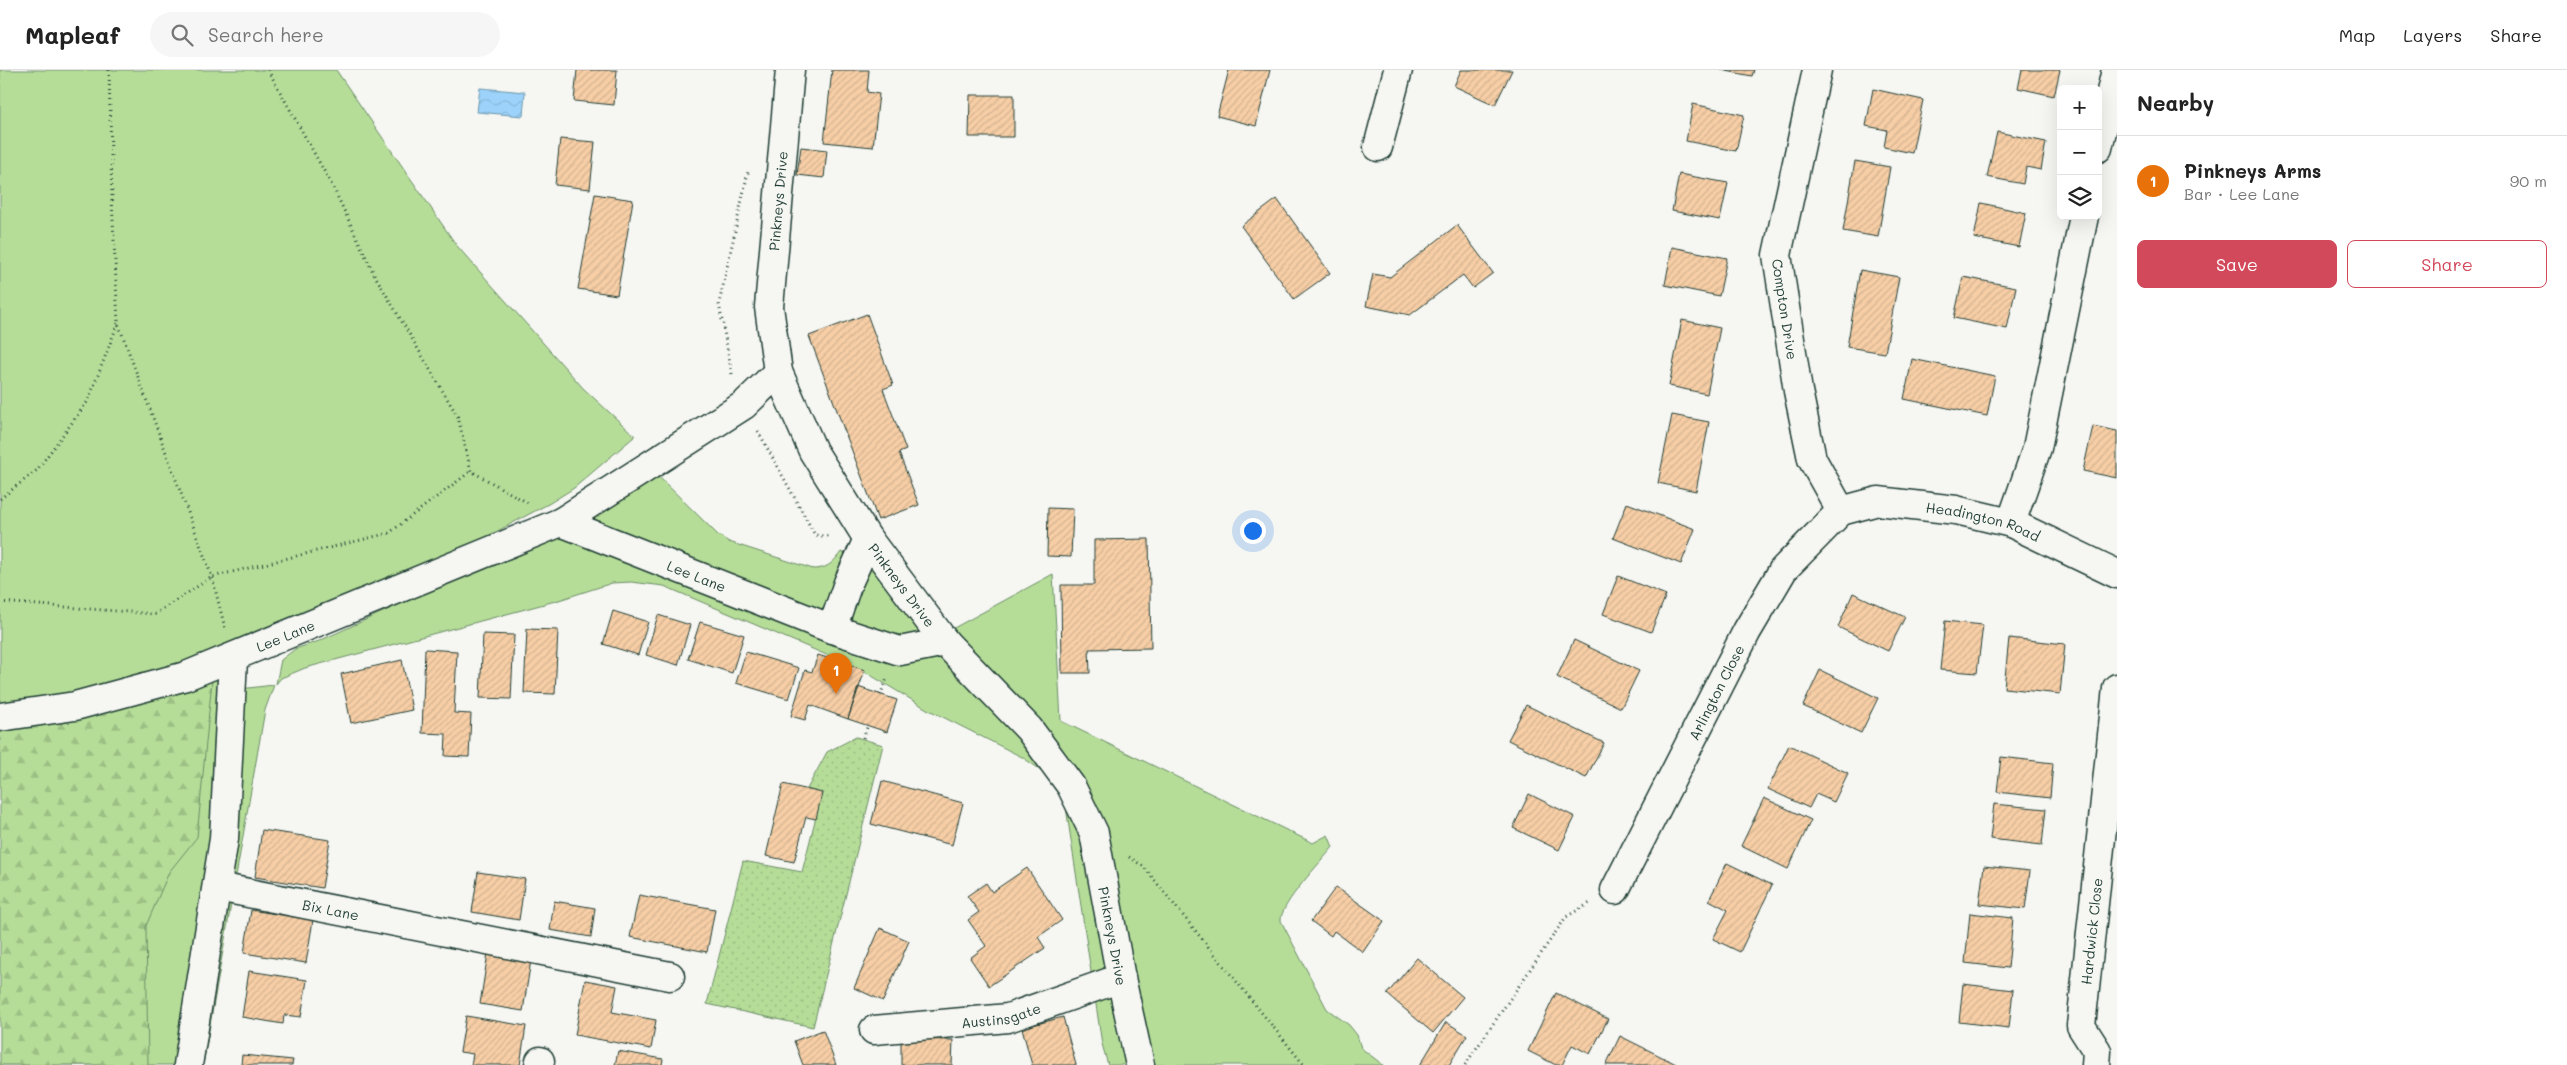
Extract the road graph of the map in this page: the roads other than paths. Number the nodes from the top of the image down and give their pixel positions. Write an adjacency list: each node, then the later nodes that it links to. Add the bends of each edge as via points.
1 (790, 70): 8 (street, Pinkneys Drive, via 769,307)
2 (1398, 70): 6 (street)
3 (1817, 70): 9 (street, Compton Drive, via 1777,255 1812,458)
4 (2116, 70): 5 (street)
5 (2102, 131)
6 (1378, 147)
7 (2083, 220): 11 (street, via 2037,448)
8 (778, 372): 10 (street, Lee Lane, via 744,405); 12 (street, Pinkneys Drive, via 813,451)
9 (1841, 512): 11 (street, Headington Road, via 1878,501 1956,510); 20 (street, Arlington Close, via 1783,570 1747,631)
10 (561, 522): 14 (street, Lee Lane); 16 (street, Lee Lane)
11 (2012, 523): 13 (street, Headington Road)
12 (868, 540): 14 (street); 15 (street, Pinkneys Drive)
13 (2117, 574)
14 (832, 629): 15 (street, Lee Lane, via 900,651)
15 (945, 642): 22 (street, Pinkneys Drive, via 1028,728 1071,786 1094,833)
16 (233, 659): 18 (street, Lee Lane, via 186,676 75,706); 19 (street, via 224,839)
17 (2117, 688): 26 (street, Hardwick Close, via 2081,1027 2097,1051)
18 (0, 717)
19 (218, 887): 21 (street, Bix Lane); 24 (street)
20 (1615, 890)
21 (670, 976)
22 (1121, 978): 23 (street, Austinsgate, via 1008,1018); 25 (street, Pinkneys Drive)
23 (874, 1030)
24 (188, 1065)
25 (1140, 1065)
26 (2096, 1065)

